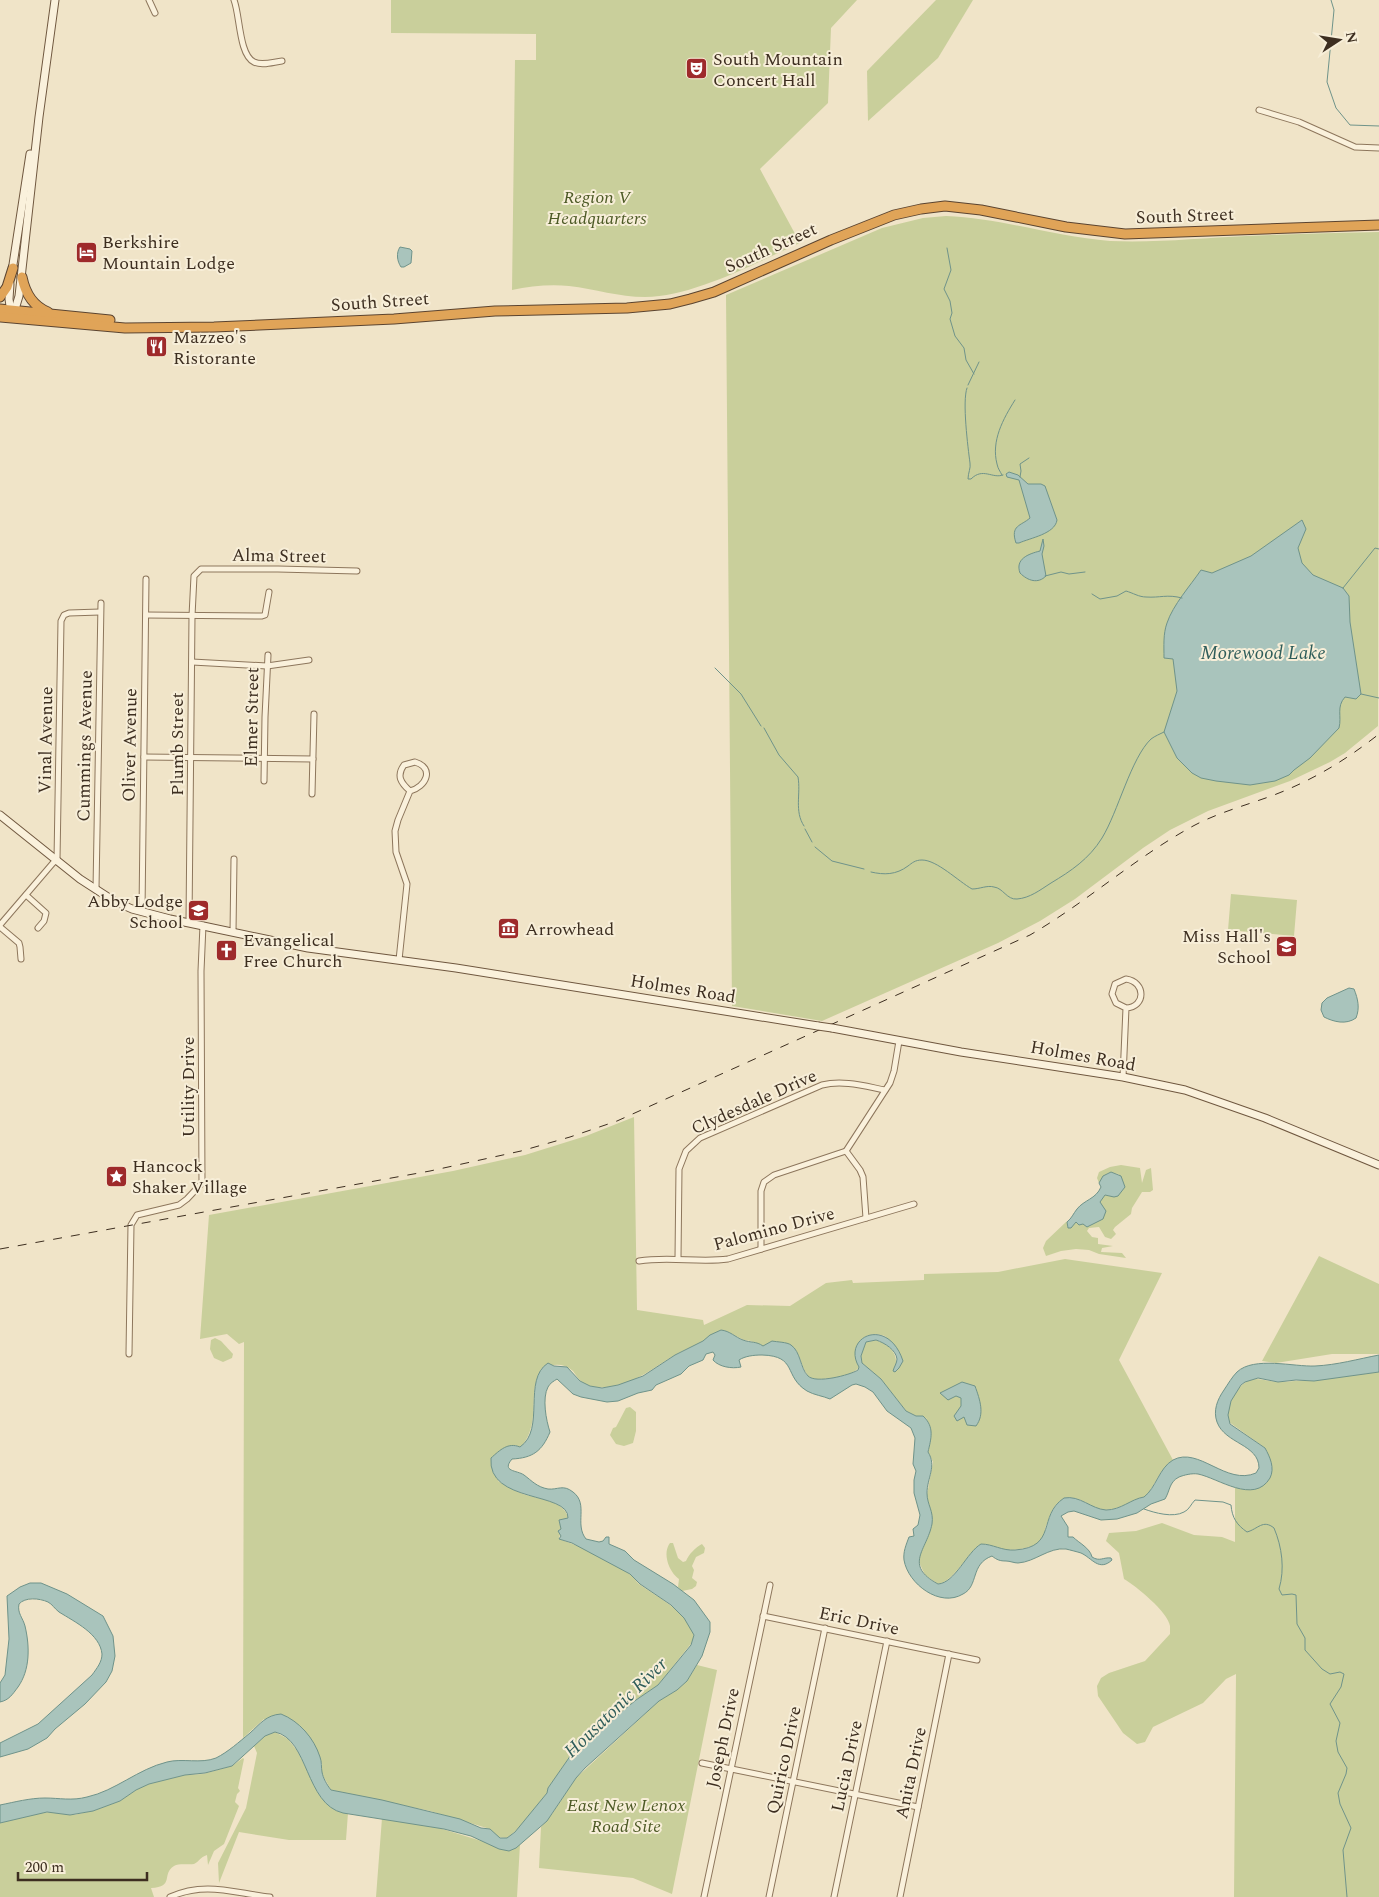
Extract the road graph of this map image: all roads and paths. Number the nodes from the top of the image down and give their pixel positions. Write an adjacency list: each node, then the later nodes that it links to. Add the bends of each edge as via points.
1 (55, 0): 7 (street)
2 (149, 0): 4 (street)
3 (234, 0): 5 (street, via 247,55 258,63)
4 (155, 13)
5 (282, 61)
6 (1258, 110): 8 (street, via 1299,122 1355,147)
7 (38, 117): 10 (street); 11 (street)
8 (1379, 148)
9 (1379, 225): 17 (highway, South Street, via 1125,234 945,206 894,215 714,292 670,304)
10 (13, 268): 12 (highway); 14 (street, via 8,294)
11 (22, 276): 14 (street, via 19,296); 15 (highway, via 26,291 35,304)
12 (0, 297)
13 (0, 310): 14 (highway, South Street)
14 (11, 314): 15 (highway, South Street); 16 (highway, South Street); 17 (highway, South Street, via 125,328)
15 (58, 315): 17 (highway, South Street)
16 (0, 317)
17 (172, 328)
18 (201, 569): 19 (street, Alma Street); 25 (street, Plumb Street, via 194,576)
19 (356, 571)
20 (146, 579): 24 (street, Oliver Avenue)
21 (269, 592): 25 (street, via 265,615)
22 (101, 603): 23 (street, Cummings Avenue)
23 (100, 612): 40 (street, Vinal Avenue, via 68,613 61,621); 41 (street, Cummings Avenue)
24 (146, 614): 25 (street); 31 (street, Oliver Avenue)
25 (192, 616): 28 (street, Plumb Street)
26 (268, 654): 29 (street, Elmer Street)
27 (309, 660): 29 (street)
28 (192, 662): 29 (street); 33 (street, Plumb Street)
29 (267, 666): 32 (street, Elmer Street)
30 (314, 714): 34 (street)
31 (144, 757): 33 (street); 43 (street, Oliver Avenue)
32 (265, 757): 33 (street); 34 (street); 35 (street, Elmer Street)
33 (191, 758): 44 (street, Plumb Street)
34 (313, 759): 37 (street)
35 (264, 781)
36 (410, 791): 36 (street, via 426,780 425,770 415,762 404,765 400,772 400,781); 50 (street, via 395,831 396,852 407,884)
37 (312, 794)
38 (0, 815): 40 (street, Holmes Road)
39 (234, 859): 48 (street)
40 (57, 860): 41 (street, Holmes Road); 42 (street)
41 (96, 889): 43 (street, Holmes Road, via 114,901)
42 (26, 895): 46 (street); 47 (street, via 46,913)
43 (142, 911): 44 (street, Holmes Road)
44 (189, 922): 45 (street, Holmes Road)
45 (203, 925): 48 (street, Holmes Road); 62 (street, Utility Drive, via 202,1183 179,1205 138,1215 131,1225)
46 (0, 926): 49 (street, via 19,943)
47 (38, 928)
48 (233, 932): 50 (street, Holmes Road, via 308,948)
49 (20, 959)
50 (399, 960): 52 (street, Holmes Road, bridge)
51 (1126, 1008): 51 (street, via 1116,1003 1112,994 1117,982 1126,979 1138,984 1141,995 1136,1005); 53 (street)
52 (898, 1041): 53 (street, Holmes Road); 54 (street, via 894,1071)
53 (1123, 1077): 56 (street, Holmes Road, via 1185,1090 1229,1104)
54 (884, 1090): 55 (street); 60 (street, Clydesdale Drive, via 852,1083 822,1085 700,1138 684,1153 679,1169)
55 (846, 1152): 58 (street, via 863,1177); 59 (street, via 774,1175 764,1182 761,1191)
56 (1379, 1165)
57 (914, 1204): 58 (street, Palomino Drive)
58 (866, 1218): 59 (street, Palomino Drive)
59 (761, 1249): 60 (street, Palomino Drive, via 726,1259)
60 (678, 1258): 61 (street, Palomino Drive)
61 (639, 1261)
62 (129, 1354)
63 (770, 1585): 64 (street, Joseph Drive)
64 (763, 1616): 65 (street, Eric Drive); 70 (street, Joseph Drive)
65 (825, 1628): 66 (street, Eric Drive); 71 (street, Quirico Drive)
66 (887, 1641): 67 (street, Eric Drive); 72 (street, Lucia Drive)
67 (949, 1654): 68 (street, Eric Drive); 73 (street, Anita Drive)
68 (977, 1660)
69 (702, 1763): 70 (street)
70 (731, 1768): 71 (street); 76 (street, Joseph Drive)
71 (793, 1780): 72 (street); 77 (street, Quirico Drive)
72 (856, 1794): 73 (street); 78 (street, Lucia Drive)
73 (918, 1806): 79 (street, Anita Drive)
74 (170, 1897): 75 (street, via 207,1888)
75 (270, 1897)
76 (704, 1897)
77 (768, 1897)
78 (834, 1897)
79 (900, 1897)

